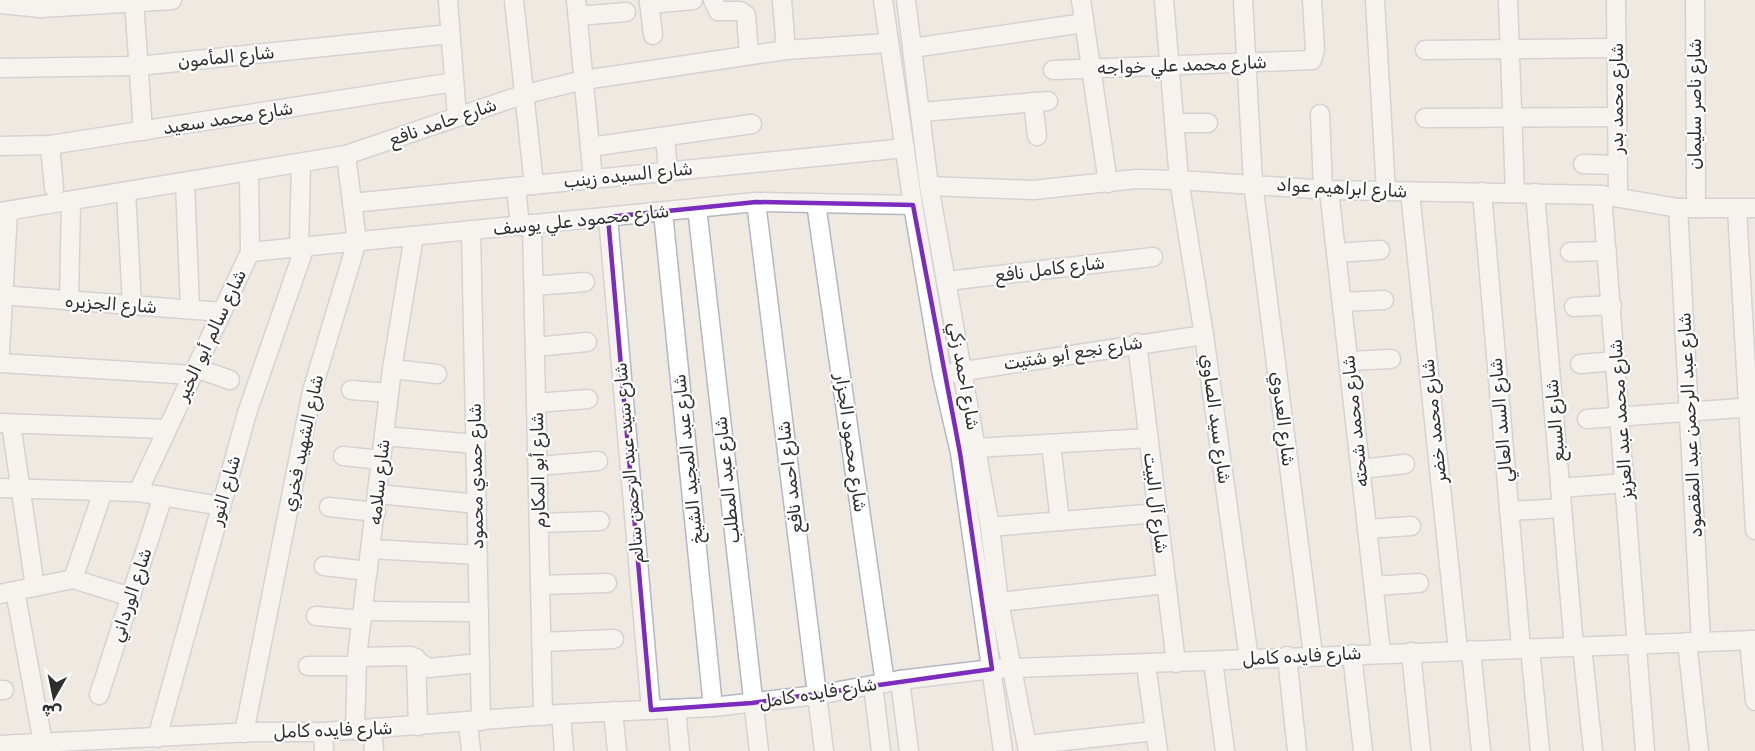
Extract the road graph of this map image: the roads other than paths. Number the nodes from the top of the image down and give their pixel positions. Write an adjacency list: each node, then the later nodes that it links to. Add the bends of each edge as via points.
1 (172, 0): 17 (street)
2 (448, 0): 23 (street)
3 (514, 0): 40 (street, شارع أبو المكارم)
4 (693, 0): 18 (street)
5 (713, 0): 31 (street, via 718,11 741,11 746,15)
6 (782, 0): 29 (street)
7 (883, 0): 25 (street, شارع احمد زكي)
8 (906, 0): 26 (street, شارع احمد زكي)
9 (1081, 0): 22 (street)
10 (1164, 0): 33 (street, شارع سيد الصاوي)
11 (1244, 0): 32 (street, شارع العدوي)
12 (1312, 0): 32 (street, شارع محمد علي خواجه, via 1312,60)
13 (1375, 0): 73 (street)
14 (1508, 0): 28 (street)
15 (1616, 0): 27 (street, شارع محمد بدر)
16 (1695, 0): 85 (street, شارع ناصر سليمان)
17 (134, 1): 19 (street, via 41,8); 34 (street)
18 (649, 2): 24 (street)
19 (0, 4)
20 (577, 8): 21 (street); 38 (street)
21 (626, 12)
22 (1084, 23): 26 (street); 36 (street)
23 (450, 34): 34 (street, شارع المأمون); 39 (street)
24 (652, 35)
25 (888, 43): 29 (street, شارع حامد نافع); 56 (street, شارع احمد زكي)
26 (912, 48): 41 (street, شارع احمد زكي)
27 (1617, 48): 28 (street); 45 (street, شارع محمد بدر)
28 (1509, 49): 30 (street); 44 (street)
29 (786, 50): 31 (street, شارع حامد نافع)
30 (1425, 50)
31 (749, 55): 38 (street, شارع حامد نافع)
32 (1247, 62): 33 (street, شارع محمد علي خواجه); 67 (street, شارع العدوي)
33 (1170, 65): 36 (street, شارع محمد علي خواجه); 47 (street, شارع سيد الصاوي)
34 (138, 66): 35 (street, شارع المأمون); 50 (street)
35 (0, 68)
36 (1090, 68): 37 (street, شارع محمد علي خواجه); 66 (street)
37 (1053, 70)
38 (584, 80): 40 (street, شارع حامد نافع); 55 (street)
39 (454, 82): 43 (street); 50 (street, شارع محمد سعيد)
40 (522, 95): 43 (street, شارع حامد نافع); 68 (street, شارع أبو المكارم)
41 (922, 112): 51 (street, via 1040,102); 69 (street, شارع احمد زكي)
42 (1320, 114): 71 (street, شارع محمد شحته)
43 (457, 117): 57 (street, شارع حامد نافع)
44 (1512, 117): 45 (street); 46 (street); 76 (street)
45 (1617, 117): 60 (street, شارع محمد بدر)
46 (1425, 118)
47 (1174, 123): 48 (street); 64 (street, شارع سيد الصاوي)
48 (1208, 123)
49 (752, 124): 52 (street)
50 (143, 131): 53 (street, شارع محمد سعيد)
51 (1037, 136)
52 (665, 137): 55 (street); 62 (street)
53 (50, 145): 54 (street, شارع محمد سعيد); 70 (street)
54 (0, 146)
55 (590, 147): 63 (street)
56 (905, 148): 62 (street, شارع السيده زينب); 83 (street, شارع احمد زكي)
57 (346, 155): 58 (street, شارع حامد نافع); 81 (street, شارع الشهيد فخري)
58 (302, 163): 61 (street, شارع حامد نافع); 94 (street, شارع النور)
59 (1583, 164): 60 (street)
60 (1618, 165): 78 (street, شارع محمد بدر)
61 (249, 171): 65 (street, شارع حامد نافع); 97 (street, شارع سالم أبو الخير)
62 (669, 171): 63 (street, شارع السيده زينب)
63 (593, 178): 68 (street, شارع السيده زينب)
64 (1179, 180): 66 (street, شارع ابراهيم عواد); 67 (street, شارع ابراهيم عواد); 113 (street, شارع سيد الصاوي)
65 (185, 182): 72 (street, شارع حامد نافع); 111 (street)
66 (1107, 183): 69 (street, شارع ابراهيم عواد, via 1033,190)
67 (1253, 183): 71 (street, شارع ابراهيم عواد); 199 (street, شارع العدوي)
68 (525, 186): 81 (street, شارع السيده زينب); 90 (street, شارع أبو المكارم)
69 (929, 186): 101 (street, شارع احمد زكي)
70 (54, 188)
71 (1326, 190): 73 (street, شارع ابراهيم عواد); 99 (street, شارع محمد شحته)
72 (126, 192): 79 (street, شارع حامد نافع); 108 (street)
73 (1386, 192): 74 (street, شارع ابراهيم عواد)
74 (1410, 192): 75 (street, شارع ابراهيم عواد); 195 (street, شارع محمد خضر)
75 (1482, 192): 76 (street, شارع ابراهيم عواد); 162 (street, شارع السد العالي)
76 (1515, 193): 77 (street, شارع ابراهيم عواد)
77 (1535, 193): 78 (street, شارع ابراهيم عواد); 153 (street, شارع السبع)
78 (1610, 196): 85 (street, شارع ابراهيم عواد); 96 (street, شارع محمد عبد العزيز)
79 (71, 202): 87 (street, شارع حامد نافع); 105 (street)
80 (756, 202): 82 (street, شارع محمود علي يوسف); 84 (street, شارع محمود علي يوسف); 213 (street, شارع احمد نافع)
81 (352, 203): 93 (street, شارع الشهيد فخري)
82 (816, 203): 83 (street, شارع محمود علي يوسف); 211 (street, شارع محمود الجزار)
83 (912, 205): 127 (street, شارع احمد زكي)
84 (697, 208): 88 (street, شارع محمود علي يوسف); 215 (street, شارع عبد المطلب)
85 (1687, 208): 86 (street, شارع ابراهيم عواد); 134 (street, شارع عبد الرحمن عبد المقصود)
86 (1746, 208): 133 (street)
87 (4, 212): 104 (street)
88 (663, 212): 89 (street, شارع محمود علي يوسف); 216 (street, شارع عبد المجيد الشيخ)
89 (608, 217): 90 (street, شارع محمود علي يوسف); 218 (street, شارع سيد عبد الرحمن سالم)
90 (526, 225): 91 (street, شارع محمود علي يوسف); 103 (street, شارع أبو المكارم)
91 (471, 230): 92 (street, شارع محمود علي يوسف); 141 (street, شارع حمدي محمود)
92 (414, 236): 93 (street, شارع محمود علي يوسف); 123 (street, شارع سلامه)
93 (357, 241): 94 (street, شارع محمود علي يوسف); 226 (street, شارع الشهيد فخري, via 312,391)
94 (302, 247): 97 (street, شارع محمود علي يوسف); 159 (street, شارع النور)
95 (1380, 250): 99 (street)
96 (1607, 250): 98 (street); 109 (street, شارع محمد عبد العزيز)
97 (250, 252): 112 (street, شارع سالم أبو الخير)
98 (1570, 252)
99 (1336, 253): 107 (street, شارع محمد شحته)
100 (1153, 256): 101 (street, شارع كامل نافع)
101 (947, 281): 124 (street, شارع احمد زكي)
102 (585, 282): 103 (street)
103 (534, 286): 116 (street, شارع أبو المكارم)
104 (2, 296): 105 (street, شارع الجزيره); 117 (street)
105 (69, 300): 108 (street, شارع الجزيره)
106 (1384, 300): 107 (street)
107 (1342, 302): 119 (street, شارع محمد شحته)
108 (132, 305): 111 (street, شارع الجزيره)
109 (1612, 305): 110 (street); 120 (street, شارع محمد عبد العزيز)
110 (1574, 307)
111 (190, 309): 112 (street, شارع الجزيره)
112 (222, 312): 125 (street, شارع سالم أبو الخير)
113 (1204, 335): 115 (street, شارع نجع أبو شتيت); 202 (street, شارع سيد الصاوي)
114 (587, 342): 116 (street)
115 (1137, 344): 124 (street, شارع نجع أبو شتيت); 140 (street, شارع آل البيت)
116 (535, 346): 132 (street, شارع أبو المكارم)
117 (0, 352)
118 (1390, 359): 119 (street)
119 (1349, 361): 149 (street, شارع محمد شحته)
120 (1617, 361): 122 (street); 135 (street, شارع محمد عبد العزيز)
121 (0, 363): 125 (street)
122 (1580, 364)
123 (392, 369): 126 (street); 130 (street, شارع سلامه)
124 (963, 370): 127 (street, شارع نجع أبو شتيت); 143 (street, شارع احمد زكي)
125 (194, 371): 128 (street); 138 (street, شارع سالم أبو الخير)
126 (437, 374)
127 (942, 375): 210 (street, شارع احمد زكي, via 960,453)
128 (230, 380)
129 (351, 390): 130 (street)
130 (389, 393): 139 (street, شارع سلامه)
131 (588, 399): 132 (street)
132 (536, 403): 148 (street, شارع أبو المكارم)
133 (1751, 407): 134 (street); 170 (street)
134 (1689, 413): 135 (street); 191 (street, شارع عبد الرحمن عبد المقصود)
135 (1621, 417): 136 (street); 150 (street, شارع محمد عبد العزيز)
136 (1587, 419)
137 (6, 424): 138 (street); 152 (street)
138 (167, 429): 155 (street, شارع سالم أبو الخير)
139 (384, 436): 141 (street); 145 (street, شارع سلامه)
140 (1148, 438): 142 (street); 163 (street, شارع آل البيت)
141 (475, 444): 158 (street, شارع حمدي محمود)
142 (1050, 444): 143 (street); 165 (street)
143 (976, 448): 168 (street, شارع احمد زكي)
144 (343, 456): 145 (street)
145 (381, 460): 157 (street, شارع سلامه)
146 (598, 460): 148 (street)
147 (1405, 464): 149 (street)
148 (537, 466): 166 (street, شارع أبو المكارم)
149 (1360, 469): 169 (street, شارع محمد شحته)
150 (1626, 483): 153 (street); 192 (street, شارع محمد عبد العزيز)
151 (0, 488): 152 (street)
152 (21, 488): 154 (street); 181 (street)
153 (1560, 488): 161 (street, شارع السبع)
154 (103, 491): 155 (street); 175 (street)
155 (138, 492): 156 (street)
156 (163, 496): 159 (street); 183 (street, شارع الورداني)
157 (377, 503): 158 (street); 160 (street); 171 (street, شارع سلامه)
158 (477, 504): 172 (street, شارع حمدي محمود)
159 (220, 507): 227 (street, شارع النور)
160 (329, 507)
161 (1562, 508): 162 (street); 193 (street, شارع السبع)
162 (1509, 511): 194 (street, شارع السد العالي)
163 (1158, 513): 165 (street); 178 (street, شارع آل البيت)
164 (600, 521): 166 (street)
165 (1060, 521): 168 (street)
166 (539, 523): 179 (street, شارع أبو المكارم)
167 (1411, 526): 169 (street)
168 (990, 527): 184 (street, شارع احمد زكي)
169 (1367, 529): 180 (street, شارع محمد شحته)
170 (1755, 530)
171 (371, 549): 172 (street); 174 (street, شارع سلامه)
172 (478, 555): 185 (street, شارع حمدي محمود)
173 (324, 566): 174 (street)
174 (368, 571): 186 (street, شارع سلامه)
175 (73, 579): 181 (street); 183 (street)
176 (607, 583): 179 (street)
177 (1419, 583): 180 (street)
178 (1166, 584): 184 (street); 206 (street, شارع آل البيت)
179 (540, 585): 190 (street, شارع أبو المكارم)
180 (1374, 586): 197 (street, شارع محمد شحته)
181 (35, 587): 182 (street)
182 (7, 592): 228 (street)
183 (131, 597): 212 (street, شارع الورداني)
184 (999, 602): 209 (street, شارع احمد زكي)
185 (479, 612): 186 (street); 205 (street, شارع حمدي محمود)
186 (362, 615): 187 (street); 203 (street, شارع سلامه)
187 (316, 616)
188 (614, 639): 190 (street)
189 (1752, 640): 191 (street, شارع فايده كامل); 214 (street)
190 (541, 642): 220 (street, شارع أبو المكارم)
191 (1694, 642): 192 (street, شارع فايده كامل); 255 (street, شارع عبد الرحمن عبد المقصود)
192 (1635, 644): 193 (street, شارع فايده كامل); 254 (street, شارع محمد عبد العزيز)
193 (1578, 646): 194 (street, شارع فايده كامل); 253 (street, شارع السبع)
194 (1525, 648): 195 (street, شارع فايده كامل); 252 (street, شارع السد العالي)
195 (1464, 650): 196 (street, شارع فايده كامل); 251 (street, شارع محمد خضر)
196 (1411, 652): 197 (street, شارع فايده كامل); 250 (street)
197 (1381, 653): 198 (street, شارع فايده كامل)
198 (1352, 654): 199 (street, شارع فايده كامل); 249 (street)
199 (1313, 655): 200 (street, شارع فايده كامل)
200 (1287, 656): 202 (street, شارع فايده كامل); 248 (street)
201 (416, 658): 203 (street); 205 (street, via 428,668); 222 (street)
202 (1249, 659): 204 (street, شارع فايده كامل)
203 (357, 661): 208 (street); 223 (street, شارع سلامه)
204 (1214, 661): 206 (street, شارع فايده كامل); 247 (street)
205 (480, 663): 221 (street, شارع حمدي محمود)
206 (1176, 663): 207 (street, شارع فايده كامل)
207 (1146, 665): 209 (street, شارع فايده كامل); 224 (street)
208 (308, 666)
209 (1013, 668): 210 (street, شارع فايده كامل); 233 (street, شارع احمد زكي)
210 (992, 669): 211 (street, شارع فايده كامل); 245 (street, شارع احمد زكي)
211 (886, 683): 213 (street, شارع فايده كامل); 243 (street); 244 (street)
212 (99, 695)
213 (817, 695): 215 (street, شارع فايده كامل); 242 (street, شارع احمد نافع)
214 (1755, 701)
215 (752, 703): 216 (street, شارع فايده كامل); 241 (street, شارع عبد المطلب)
216 (713, 707): 217 (street, شارع فايده كامل)
217 (676, 709): 218 (street, شارع فايده كامل); 240 (street)
218 (651, 710): 219 (street, شارع فايده كامل)
219 (613, 711): 220 (street, شارع فايده كامل); 239 (street)
220 (552, 715): 221 (street, شارع فايده كامل); 238 (street, شارع أبو المكارم)
221 (474, 722): 222 (street, شارع فايده كامل); 237 (street, شارع حمدي محمود)
222 (418, 726): 223 (street, شارع فايده كامل)
223 (364, 729): 225 (street, شارع فايده كامل); 236 (street, شارع سلامه)
224 (1155, 731): 233 (street); 246 (street)
225 (323, 732): 226 (street, شارع فايده كامل); 235 (street)
226 (248, 733): 229 (street, شارع فايده كامل); 234 (street, شارع الشهيد فخري)
227 (157, 738): 229 (street, شارع فايده كامل); 230 (street, شارع فايده كامل)
228 (43, 743): 231 (street, شارع فايده كامل); 232 (street, شارع فايده كامل)
229 (197, 743)
230 (136, 745): 232 (street, شارع فايده كامل)
231 (1, 747)
232 (68, 747)
233 (1027, 748)
234 (253, 751)
235 (324, 751)
236 (374, 751)
237 (471, 751)
238 (564, 751)
239 (617, 751)
240 (680, 751)
241 (759, 751)
242 (824, 751)
243 (881, 751)
244 (909, 751)
245 (1003, 751)
246 (1158, 751)
247 (1225, 751)
248 (1297, 751)
249 (1363, 751)
250 (1421, 751)
251 (1481, 751)
252 (1540, 751)
253 (1593, 751)
254 (1645, 751)
255 (1699, 751)

